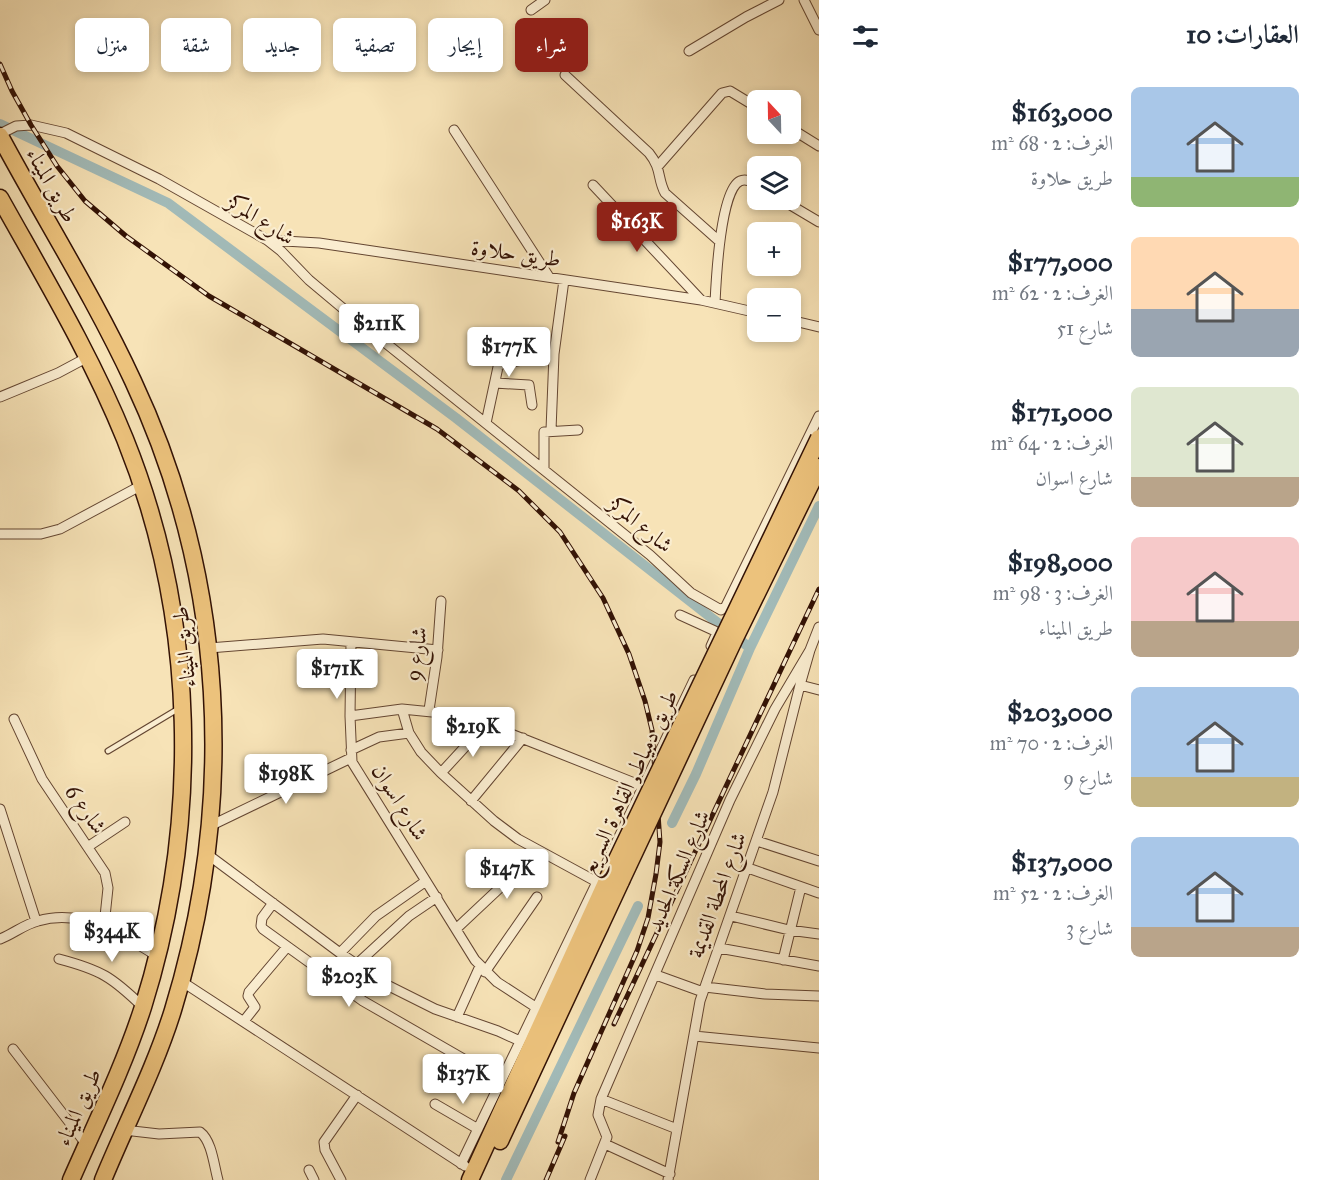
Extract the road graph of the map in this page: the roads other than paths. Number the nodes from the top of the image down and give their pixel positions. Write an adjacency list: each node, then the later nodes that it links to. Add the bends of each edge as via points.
1 (545, 0): 4 (street)
2 (779, 0): 6 (street)
3 (804, 0): 5 (street)
4 (531, 10)
5 (819, 30)
6 (689, 51)
7 (565, 75): 13 (street)
8 (747, 101): 13 (street, via 730,91 722,93)
9 (454, 130): 21 (street)
10 (0, 135): 19 (street, شارع المركز, via 16,126 31,125 66,133 159,179); 46 (highway, طريق الميناء, via 112,338 152,424 189,539)
11 (801, 135): 12 (street)
12 (819, 146)
13 (658, 166): 20 (street, via 665,193)
14 (747, 180): 20 (street, via 734,185)
15 (593, 185): 23 (street)
16 (0, 198): 29 (highway, طريق الميناء)
17 (799, 210): 18 (street)
18 (819, 222)
19 (267, 240): 21 (street, طريق حلاوة, via 302,241); 34 (street, شارع المركز, via 352,316)
20 (719, 241): 24 (street)
21 (549, 277): 22 (street, طريق حلاوة)
22 (564, 280): 23 (street, طريق حلاوة); 28 (street)
23 (701, 300): 24 (street, طريق حلاوة)
24 (714, 303): 25 (street, طريق حلاوة)
25 (747, 310)
26 (801, 323): 27 (street)
27 (819, 327)
28 (554, 354): 30 (street, via 501,364); 35 (street)
29 (88, 357): 31 (street); 40 (highway, طريق الميناء)
30 (495, 384): 32 (street, via 529,385); 34 (street)
31 (0, 397)
32 (532, 405)
33 (819, 416): 39 (street, شارع المركز, via 723,609 691,593)
34 (486, 423): 39 (street, شارع المركز)
35 (551, 430): 36 (street); 39 (street, via 543,433)
36 (578, 430)
37 (819, 438): 74 (highway, طريق دمياط, القاهرة السريع, bridge)
38 (819, 466): 74 (highway, طريق دمياط, القاهرة السريع, bridge)
39 (544, 470)
40 (142, 485): 41 (street, via 60,529 19,536); 51 (highway, طريق الميناء, via 172,610)
41 (0, 534)
42 (441, 601): 47 (street, شارع 9)
43 (680, 615): 62 (street, via 712,628 716,635)
44 (819, 627): 48 (street, شارع المحطة القديمة)
45 (351, 642): 46 (street, via 323,639); 47 (street); 54 (street, شارع اسوان)
46 (209, 648): 66 (highway, طريق الميناء, via 214,730)
47 (438, 650): 53 (street, شارع 9)
48 (810, 650): 49 (street, شارع المحطة القديمة); 97 (street, شارع السكة الحديد, via 775,708 730,800)
49 (800, 685): 50 (street); 68 (street, شارع المحطة القديمة)
50 (819, 690)
51 (182, 707): 59 (lane); 91 (highway, طريق الميناء, via 180,822)
52 (402, 709): 53 (street); 54 (street); 57 (street)
53 (429, 710): 56 (street)
54 (350, 716): 60 (street, شارع اسوان)
55 (14, 720): 69 (street, شارع 6, via 42,779)
56 (486, 724): 58 (street); 61 (street)
57 (408, 733): 60 (street, via 380,737); 61 (street)
58 (523, 738): 62 (street); 63 (street)
59 (108, 751)
60 (351, 754): 66 (street); 75 (street, شارع اسوان)
61 (441, 773): 63 (street)
62 (642, 786): 74 (street)
63 (471, 801): 70 (street)
64 (0, 808): 67 (street)
65 (125, 822): 69 (street)
66 (210, 826): 71 (highway, طريق الميناء)
67 (3, 829): 82 (street)
68 (757, 841): 72 (street); 73 (street, شارع المحطة القديمة)
69 (88, 846): 83 (street, شارع 6, via 107,880)
70 (539, 851): 74 (street); 84 (street)
71 (207, 854): 80 (street); 98 (highway, طريق الميناء)
72 (819, 861)
73 (748, 868): 76 (street); 81 (street, شارع المحطة القديمة)
74 (609, 880): 102 (street); 119 (highway, طريق دمياط, القاهرة السريع)
75 (426, 881): 78 (street, شارع اسوان); 90 (street, via 376,916)
76 (801, 887): 77 (street); 85 (street)
77 (819, 893)
78 (437, 897): 84 (street, شارع اسوان); 94 (street, via 404,920)
79 (537, 897): 96 (street)
80 (273, 903): 88 (street, via 261,926); 90 (street)
81 (731, 916): 85 (street); 89 (street, شارع المحطة القديمة)
82 (36, 921): 83 (street, via 76,919); 87 (street)
83 (104, 926): 91 (street)
84 (456, 929): 96 (street, شارع اسوان)
85 (789, 930): 86 (street); 93 (street)
86 (819, 934)
87 (0, 939)
88 (287, 947): 104 (street, via 249,992 255,1007); 109 (street, via 363,1001)
89 (719, 948): 93 (street); 99 (street, شارع المحطة القديمة)
90 (340, 953): 94 (street)
91 (157, 956): 101 (highway, طريق الميناء)
92 (59, 959): 101 (street, via 105,974)
93 (783, 960): 95 (street)
94 (357, 964): 103 (street, via 387,985)
95 (819, 966)
96 (483, 969): 102 (street, شارع اسوان); 103 (street)
97 (656, 975): 99 (street); 111 (street, شارع السكة الحديد)
98 (181, 981): 104 (street); 115 (highway, طريق الميناء, via 160,1048)
99 (704, 989): 100 (street); 105 (street, شارع المحطة القديمة)
100 (819, 996)
101 (143, 1007): 116 (highway, طريق الميناء)
102 (537, 1008): 106 (street)
103 (457, 1017): 106 (street)
104 (244, 1021): 110 (street)
105 (693, 1036): 107 (street); 114 (street, شارع المحطة القديمة)
106 (520, 1041): 109 (street)
107 (819, 1048)
108 (13, 1049): 116 (street)
109 (500, 1080): 113 (street)
110 (357, 1095): 119 (street); 126 (street, via 324,1142)
111 (601, 1100): 114 (street); 117 (street, شارع السكة الحديد, via 598,1114 607,1134)
112 (435, 1104): 113 (street)
113 (478, 1129): 119 (street)
114 (677, 1129): 121 (street, شارع المحطة القديمة)
115 (124, 1130): 123 (highway, طريق الميناء); 124 (street, via 159,1134 200,1132 210,1147)
116 (86, 1144): 122 (highway, طريق الميناء)
117 (605, 1144): 120 (street); 121 (street)
118 (309, 1170): 125 (street)
119 (472, 1174)
120 (591, 1177): 127 (street)
121 (669, 1177)
122 (71, 1180)
123 (103, 1180)
124 (218, 1180)
125 (314, 1180)
126 (341, 1180)
127 (602, 1180)

